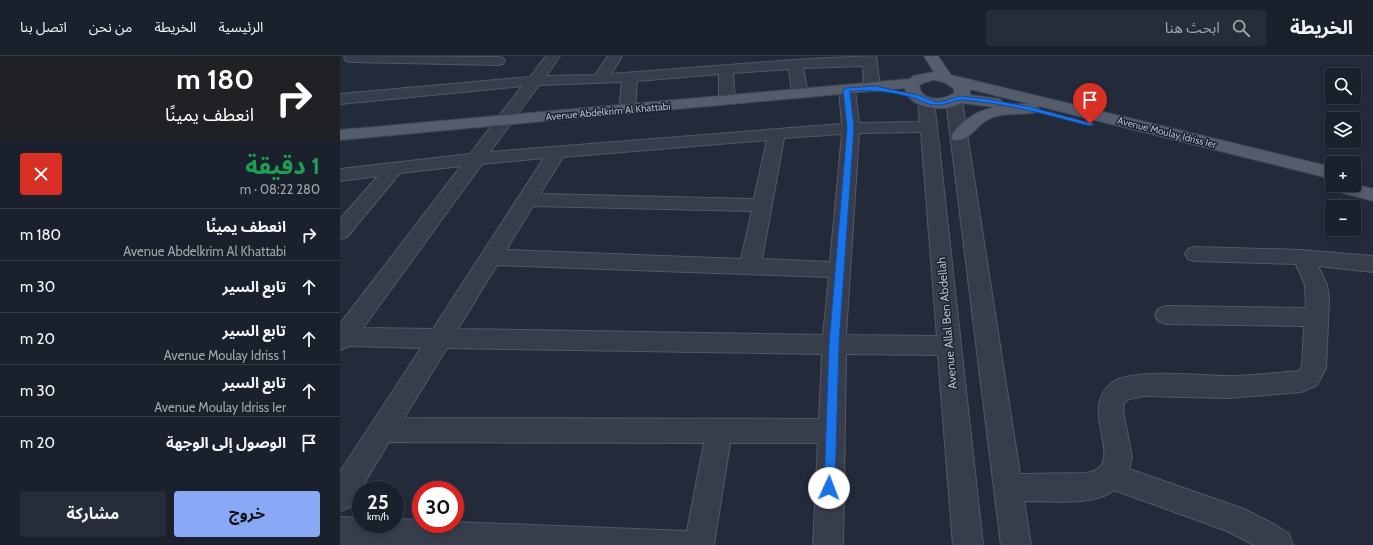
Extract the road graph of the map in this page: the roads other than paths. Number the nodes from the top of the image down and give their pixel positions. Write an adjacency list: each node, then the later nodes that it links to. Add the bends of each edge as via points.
1 (553, 56): 12 (street)
2 (615, 56): 10 (street)
3 (931, 56): 11 (main road); 16 (main road)
4 (499, 58): 6 (street); 13 (street)
5 (870, 58): 7 (street); 14 (street)
6 (348, 60)
7 (804, 61): 8 (street); 17 (street)
8 (726, 69): 9 (street, via 659,68); 20 (street)
9 (630, 77): 10 (street); 21 (street)
10 (600, 79): 12 (street)
11 (950, 79): 16 (main road, Avenue Moulay Idriss Ier, via 933,76); 19 (main road, via 959,84 963,91); 32 (main road, Avenue Moulay Idriss Ier)
12 (533, 81): 13 (street); 23 (street)
13 (476, 87): 18 (street)
14 (874, 88): 15 (main road, Avenue Abdelkrim Al Khattabi); 16 (main road, Avenue Abdelkrim Al Khattabi)
15 (846, 90): 17 (main road, Avenue Abdelkrim Al Khattabi); 25 (street)
16 (919, 90): 19 (main road, via 945,103); 24 (street, Avenue Allal Ben Abdellah)
17 (800, 94): 20 (main road, Avenue Abdelkrim Al Khattabi)
18 (340, 99)
19 (957, 100): 22 (main road, via 1003,103); 28 (street)
20 (727, 101): 21 (main road, Avenue Abdelkrim Al Khattabi)
21 (626, 109): 23 (main road, Avenue Abdelkrim Al Khattabi)
22 (1031, 109): 28 (main road, via 1008,109 984,114 972,121); 35 (main road, Avenue Moulay Idriss Ier)
23 (506, 119): 27 (main road, Avenue Abdelkrim Al Khattabi); 30 (street)
24 (928, 127): 25 (street); 53 (street, Avenue Allal Ben Abdellah)
25 (851, 128): 26 (street); 47 (street)
26 (777, 134): 29 (street); 40 (street)
27 (340, 135)
28 (959, 136): 58 (street)
29 (557, 152): 30 (street); 39 (street)
30 (475, 159): 31 (street); 50 (street)
31 (393, 170): 33 (street); 41 (street)
32 (1325, 171)
33 (340, 175)
34 (1361, 180): 36 (main road)
35 (1325, 183)
36 (1373, 183)
37 (1361, 192): 38 (main road, Avenue Moulay Idriss Ier)
38 (1373, 195)
39 (528, 200): 40 (street); 43 (street)
40 (763, 205): 46 (street)
41 (340, 232)
42 (1195, 254): 44 (street)
43 (490, 257): 46 (street); 51 (street)
44 (1302, 257): 45 (street); 49 (street, via 1317,286)
45 (1373, 264)
46 (750, 266): 47 (street)
47 (839, 270): 52 (street)
48 (1166, 315): 49 (street)
49 (1316, 317): 57 (street, via 1314,368 1308,378 1300,381 1228,387 1133,386 1119,392 1111,401 1109,408 1120,456 1118,467)
50 (342, 339): 51 (street)
51 (438, 339): 52 (street); 54 (street)
52 (834, 344): 53 (street); 55 (street)
53 (949, 346): 64 (street, Avenue Allal Ben Abdellah)
54 (381, 430): 56 (street); 59 (street)
55 (831, 431): 56 (street); 63 (street)
56 (719, 432): 62 (street)
57 (1112, 476): 58 (street, via 1100,484 1085,486); 66 (street, via 1234,519 1264,534)
58 (1007, 488): 65 (street)
59 (340, 497)
60 (340, 532): 61 (street)
61 (685, 545)
62 (699, 545)
63 (828, 545)
64 (968, 545)
65 (1016, 545)
66 (1278, 545)

